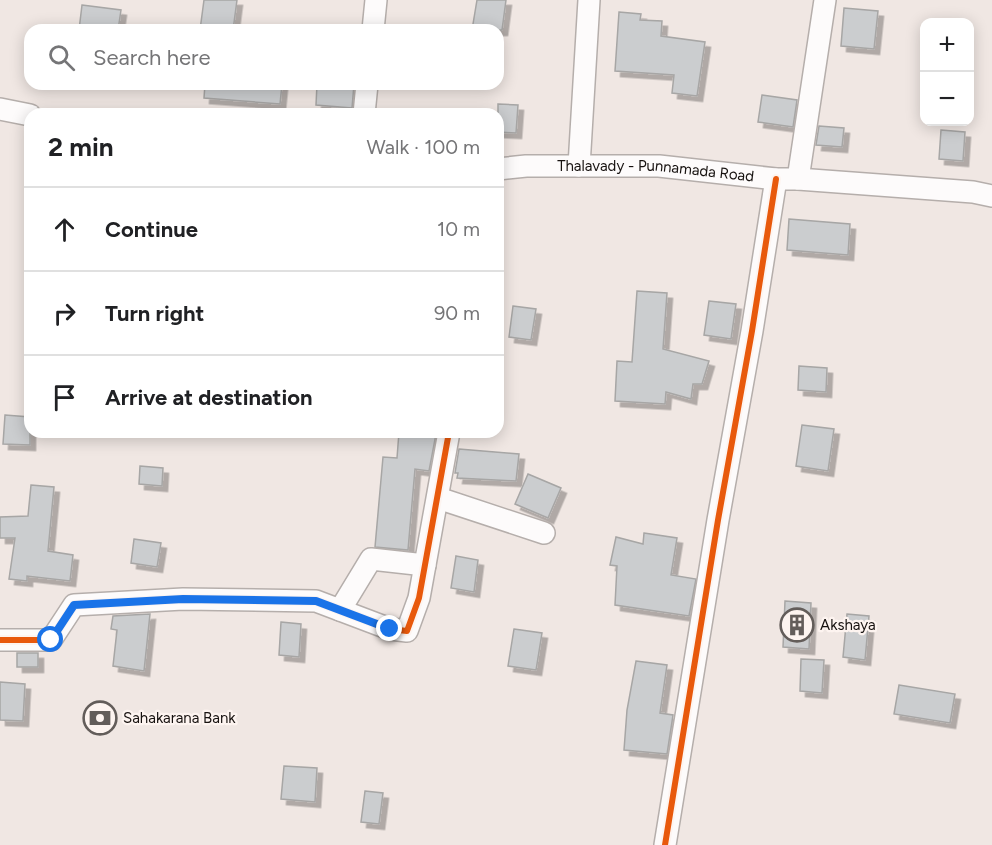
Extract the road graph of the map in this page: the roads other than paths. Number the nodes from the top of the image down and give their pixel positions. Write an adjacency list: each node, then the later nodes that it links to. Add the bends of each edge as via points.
1 (376, 0): 4 (street)
2 (589, 0): 9 (street)
3 (825, 0): 12 (street)
4 (374, 24)
5 (366, 90): 6 (street)
6 (365, 108)
7 (0, 109): 8 (street)
8 (24, 114)
9 (579, 166): 10 (street, Thalavady - Punnamada Road); 11 (street, Thalavady - Punnamada Road, via 659,166)
10 (504, 168)
11 (776, 179): 12 (street, Thalavady - Punnamada Road); 20 (street)
12 (798, 179): 13 (street, Thalavady - Punnamada Road)
13 (992, 196)
14 (448, 438): 15 (street)
15 (438, 498): 16 (street); 17 (street)
16 (544, 533)
17 (426, 565): 18 (street, via 371,560); 18 (street, via 407,631 390,629)
18 (340, 610): 19 (street, via 316,601 183,599 74,605 51,640)
19 (0, 640)
20 (665, 845)

